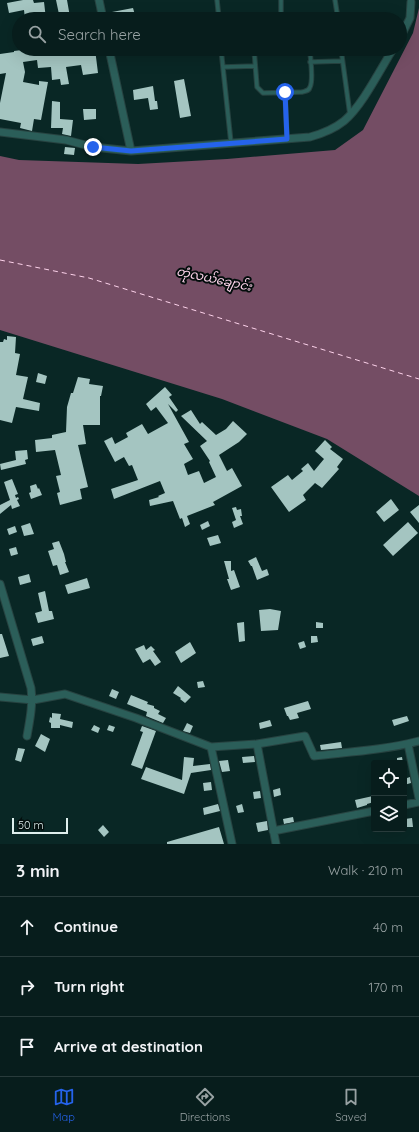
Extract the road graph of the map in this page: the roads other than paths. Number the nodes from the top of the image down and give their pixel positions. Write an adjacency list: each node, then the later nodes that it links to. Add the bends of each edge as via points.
1 (99, 0): 6 (street)
2 (217, 0): 7 (lane)
3 (281, 0): 8 (lane)
4 (335, 0): 9 (lane)
5 (411, 2): 10 (street)
6 (102, 12)
7 (218, 12)
8 (281, 12)
9 (337, 12)
10 (407, 24)
11 (111, 56): 26 (street)
12 (222, 56): 20 (lane)
13 (254, 56): 19 (lane)
14 (310, 56): 18 (lane)
15 (342, 56): 17 (lane)
16 (389, 56): 22 (street)
17 (342, 61): 18 (lane); 22 (lane)
18 (310, 62): 21 (lane, via 310,88 302,92)
19 (255, 66): 20 (lane); 21 (lane, via 259,90 263,93)
20 (223, 67): 25 (lane)
21 (285, 92): 24 (lane)
22 (350, 116): 24 (street, via 319,135)
23 (0, 132): 26 (street)
24 (287, 139): 25 (street)
25 (231, 143): 26 (street)
26 (131, 151)
27 (0, 584): 29 (street)
28 (0, 697): 29 (street)
29 (33, 700): 30 (street); 34 (street, via 65,694)
30 (27, 736)
31 (419, 741): 33 (street)
32 (257, 744): 33 (street, via 305,736 314,756); 34 (street); 39 (street)
33 (408, 744): 35 (street)
34 (211, 747): 40 (street)
35 (419, 798)
36 (419, 802): 37 (street)
37 (407, 804)
38 (371, 812): 39 (street)
39 (273, 831): 41 (street)
40 (232, 844)
41 (276, 844)

